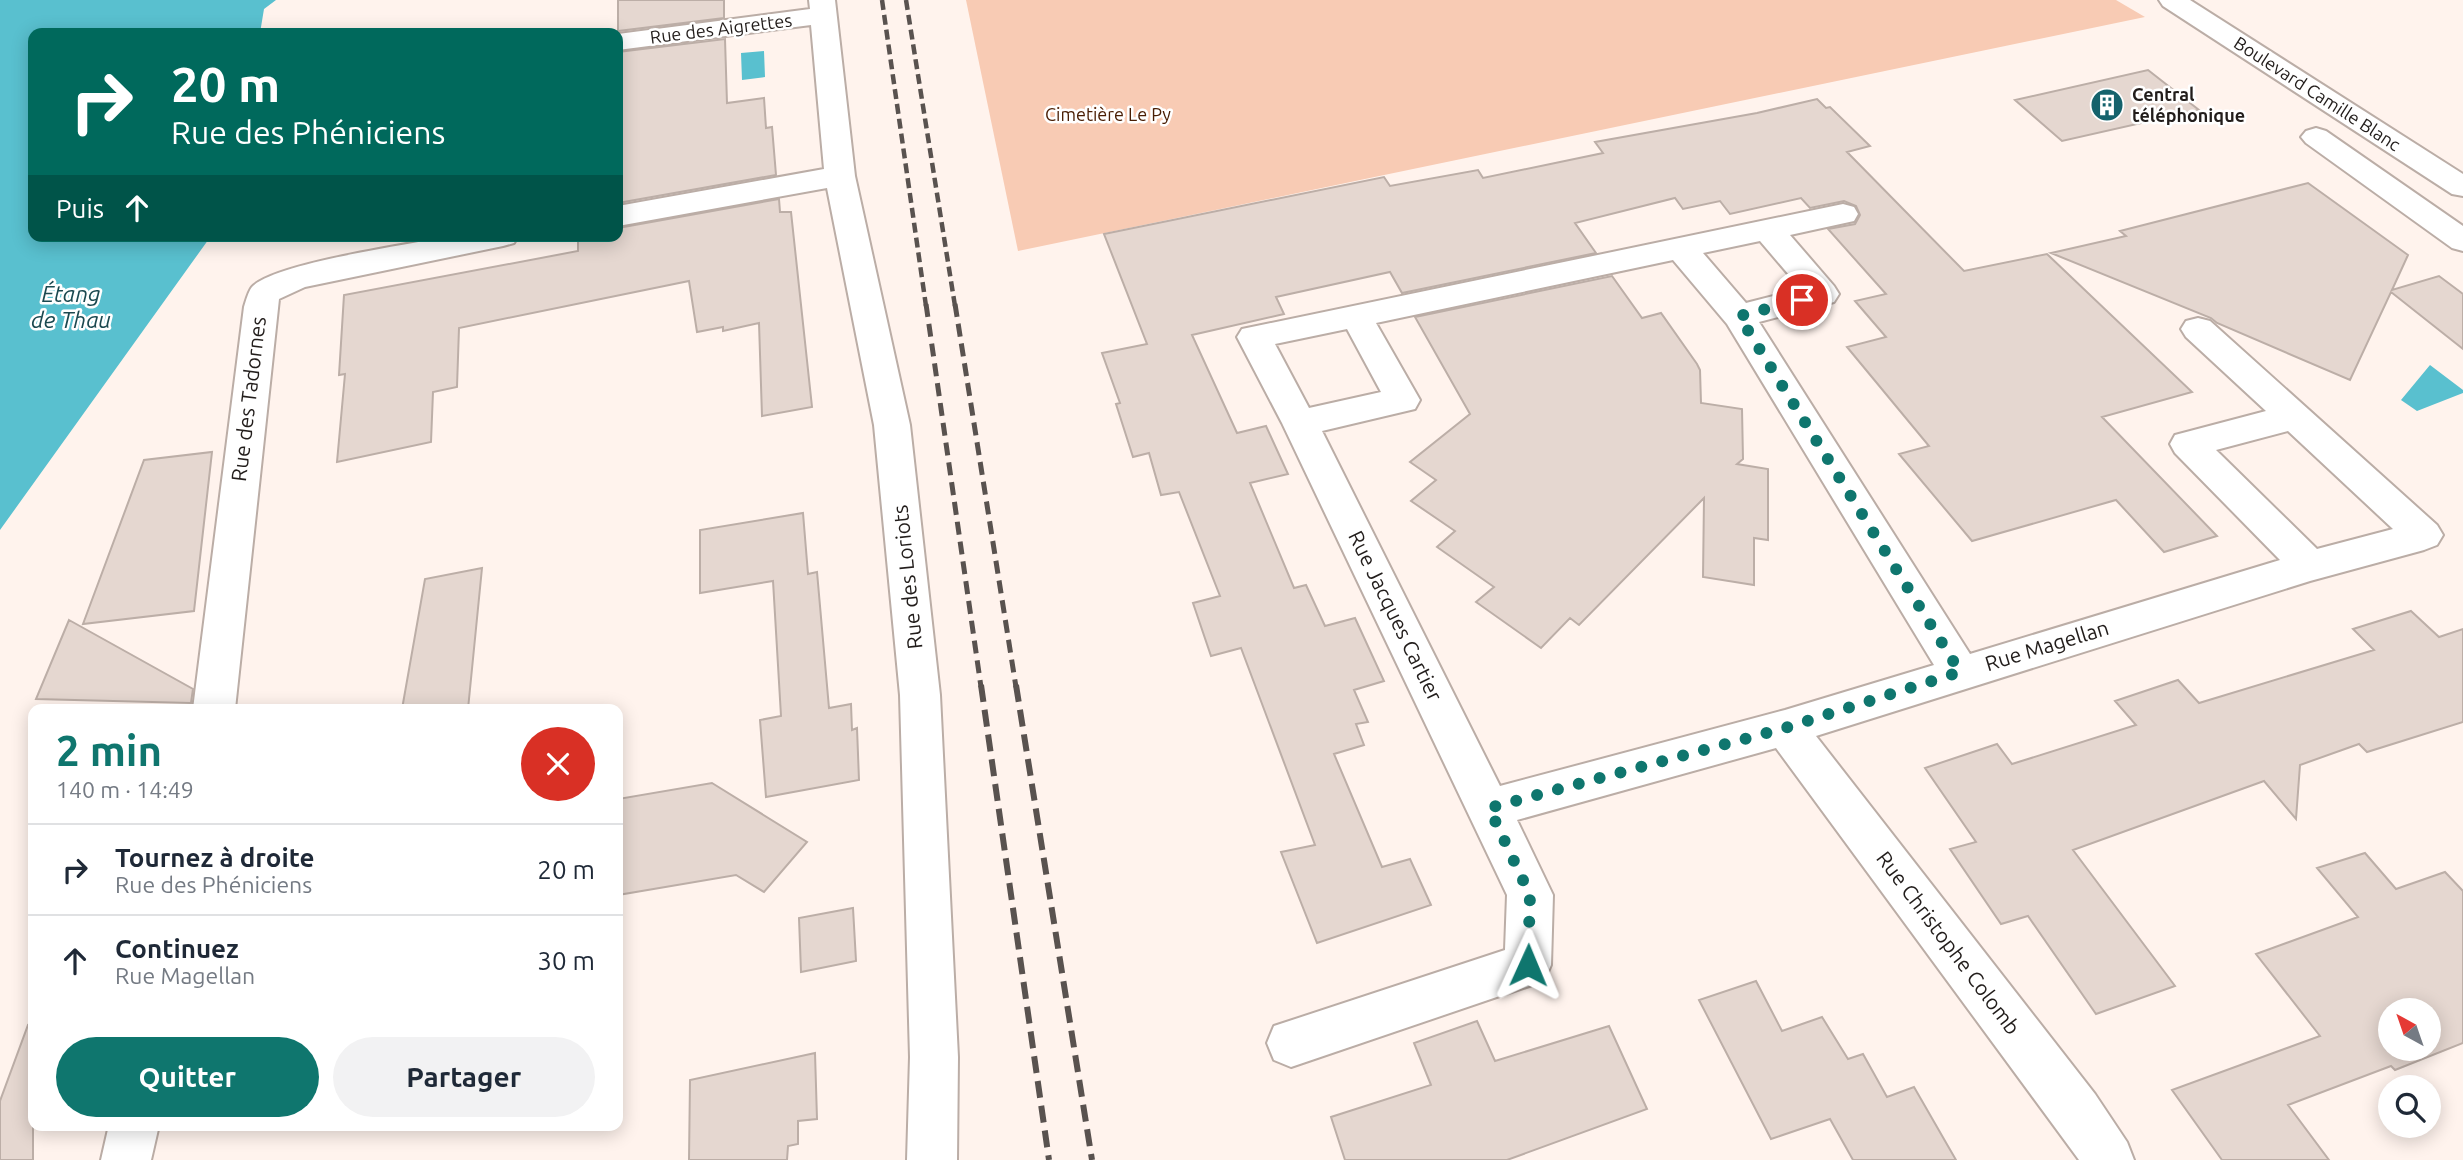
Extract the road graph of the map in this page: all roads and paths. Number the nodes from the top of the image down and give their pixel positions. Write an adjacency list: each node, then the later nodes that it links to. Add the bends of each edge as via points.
1 (2172, 0): 6 (street, Boulevard Camille Blanc)
2 (823, 8): 3 (street, Rue des Aigrettes); 5 (street, Rue des Loriots)
3 (623, 41)
4 (2316, 137): 10 (street)
5 (840, 176): 8 (street); 26 (street, Rue des Loriots, via 892,425 920,695 934,1057)
6 (2463, 187)
7 (1843, 214): 9 (street, Rue Jacques Cartier)
8 (623, 215)
9 (1767, 229): 12 (street, Rue Jacques Cartier); 14 (street, via 1823,294)
10 (2463, 241)
11 (472, 242): 20 (street, Rue des Tadornes, via 296,278 265,293)
12 (1680, 247): 13 (street, Rue Jacques Cartier); 14 (street)
13 (1356, 316): 17 (street, Rue Jacques Cartier, via 1254,337); 17 (street, via 1403,400)
14 (1739, 316): 19 (street)
15 (2198, 329): 16 (street, Rue Magellan)
16 (2294, 417): 18 (street, via 2188,444); 18 (street, Rue Magellan, via 2424,535)
17 (1300, 423): 22 (street, Rue Jacques Cartier)
18 (2310, 566): 19 (street, Rue Magellan)
19 (1960, 672): 21 (street, Rue Magellan)
20 (215, 704)
21 (1785, 728): 22 (street, Rue Magellan); 27 (street, Rue Christophe Colomb)
22 (1489, 808): 23 (street, Rue Jacques Cartier, via 1530,895 1528,965)
23 (1291, 1043)
24 (133, 1131): 25 (street)
25 (126, 1160)
26 (932, 1160)
27 (2109, 1160)

